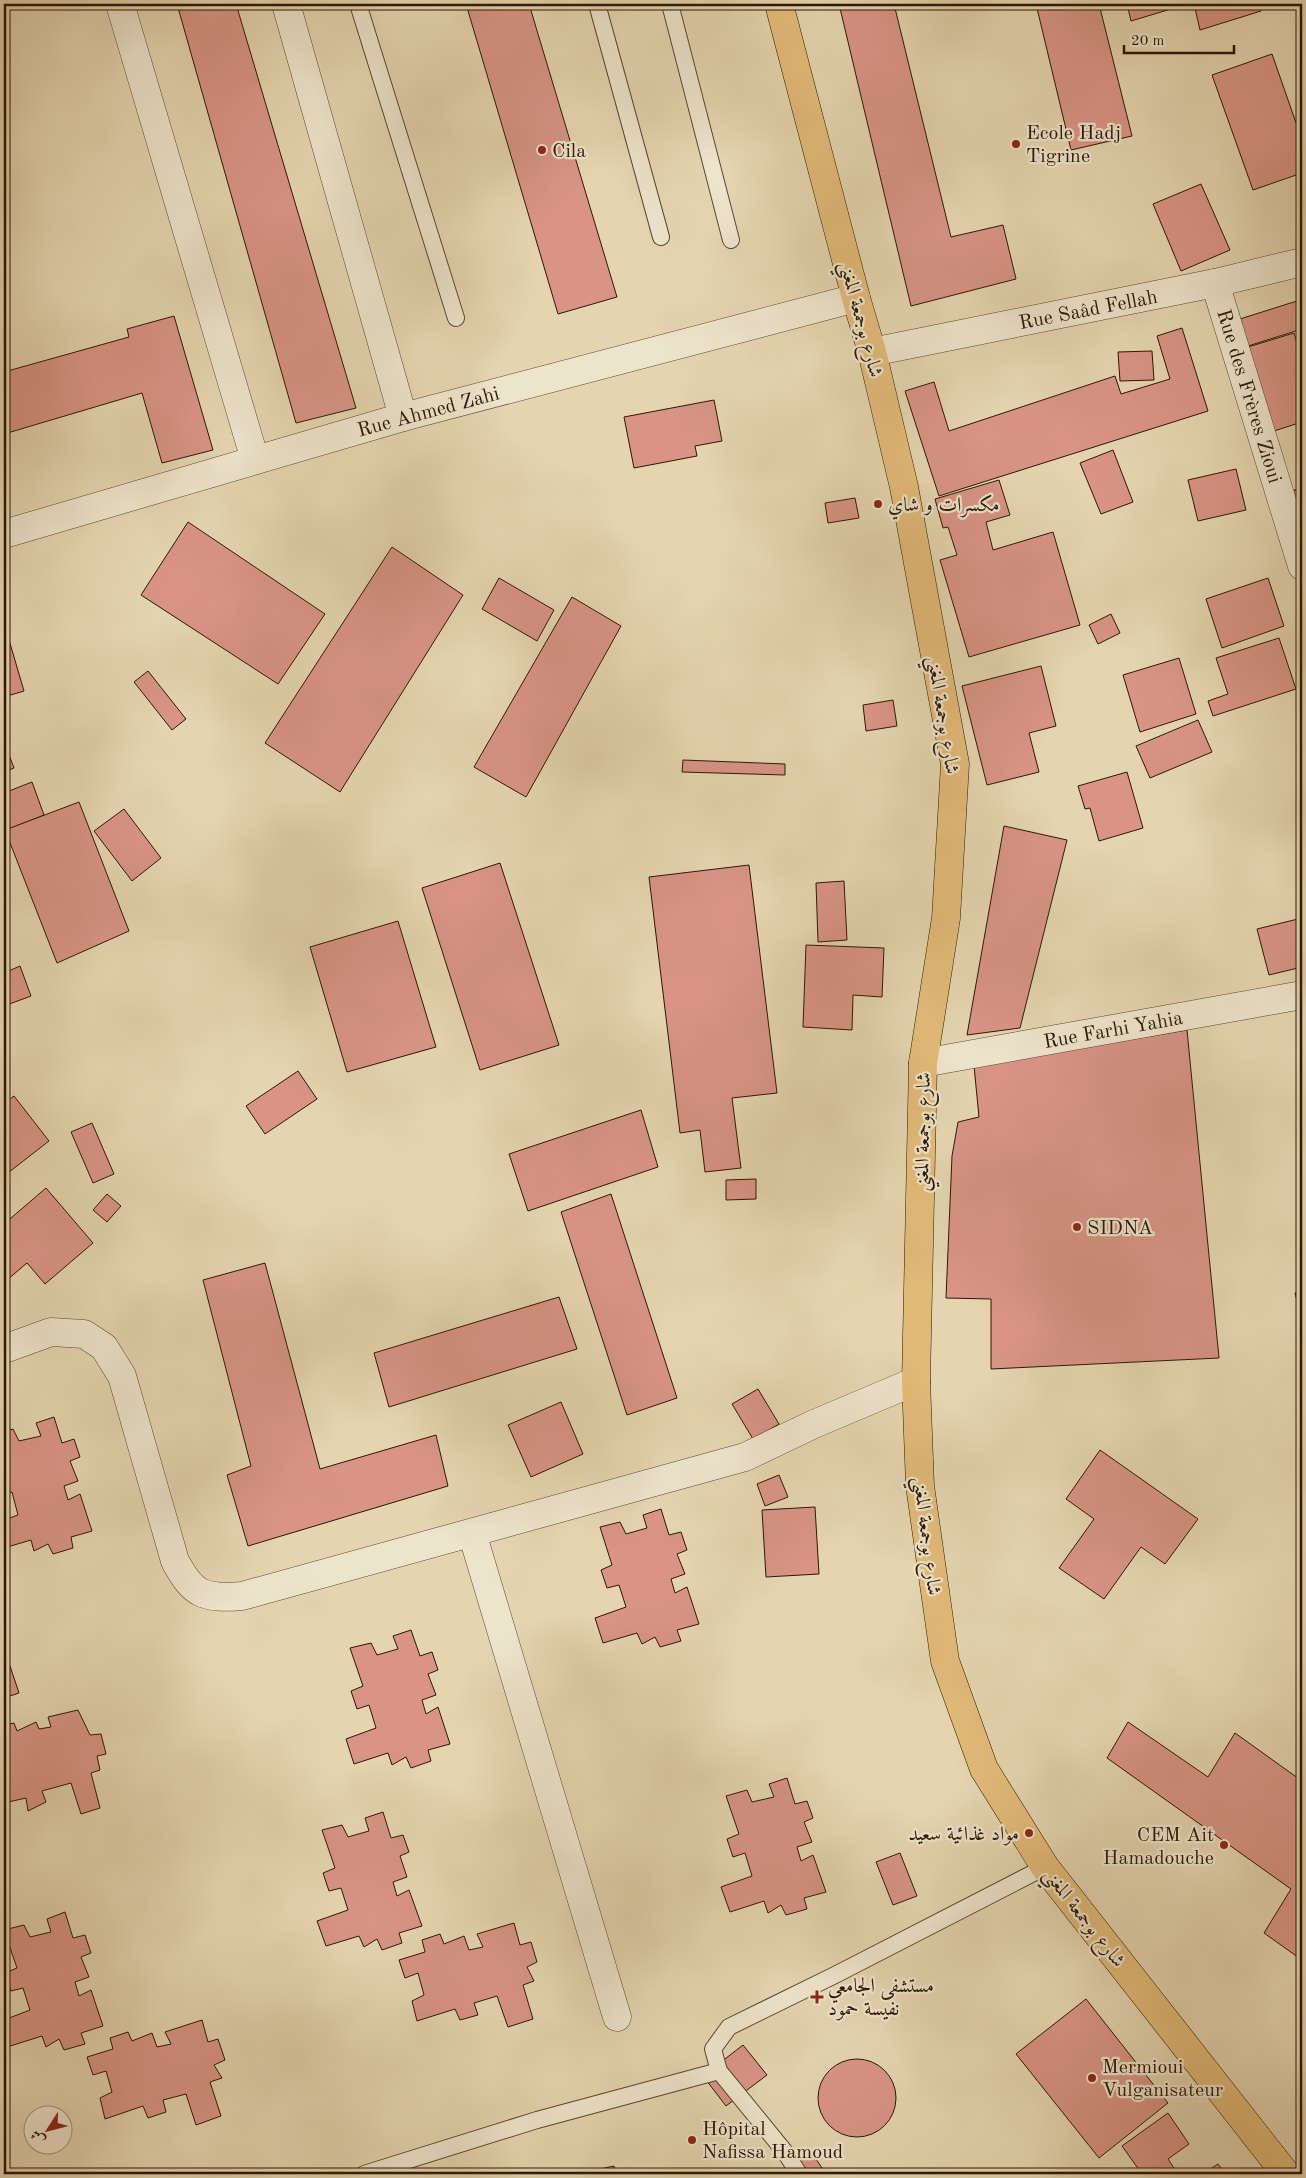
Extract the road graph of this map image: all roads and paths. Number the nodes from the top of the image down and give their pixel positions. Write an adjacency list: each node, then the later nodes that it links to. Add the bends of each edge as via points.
1 (120, 4): 15 (street)
2 (286, 4): 14 (street)
3 (358, 4): 12 (lane)
4 (597, 4): 7 (lane)
5 (670, 4): 8 (lane)
6 (779, 4): 11 (main road, شارع بوجمعة المغني)
7 (661, 237)
8 (731, 240)
9 (1302, 262): 10 (street, Rue Saâd Fellah)
10 (1215, 284): 13 (street, Rue Saâd Fellah); 17 (street, Rue des Frères Zioui)
11 (856, 298): 13 (main road, شارع بوجمعة المغني); 14 (street, Rue Ahmed Zahi)
12 (456, 318)
13 (872, 352): 19 (main road, شارع بوجمعة المغني, via 904,487 956,764 946,918)
14 (403, 416): 15 (street, Rue Ahmed Zahi)
15 (255, 460): 16 (street, Rue Ahmed Zahi)
16 (4, 534)
17 (1302, 566)
18 (1302, 995): 19 (street, Rue Farhi Yahia)
19 (923, 1064): 21 (main road, شارع بوجمعة المغني)
20 (4, 1349): 22 (street, via 51,1332 84,1334 104,1347 122,1376 175,1562 185,1580 198,1592 216,1598 242,1596)
21 (916, 1381): 22 (street, via 745,1457); 23 (main road, شارع بوجمعة المغني, via 920,1486 945,1661 984,1769)
22 (472, 1533): 24 (street)
23 (1045, 1867): 25 (lane, via 729,2026 713,2049); 28 (main road, شارع بوجمعة المغني)
24 (617, 2017)
25 (719, 2071): 26 (lane, via 537,2120); 27 (lane)
26 (364, 2174)
27 (799, 2174)
28 (1286, 2174)

